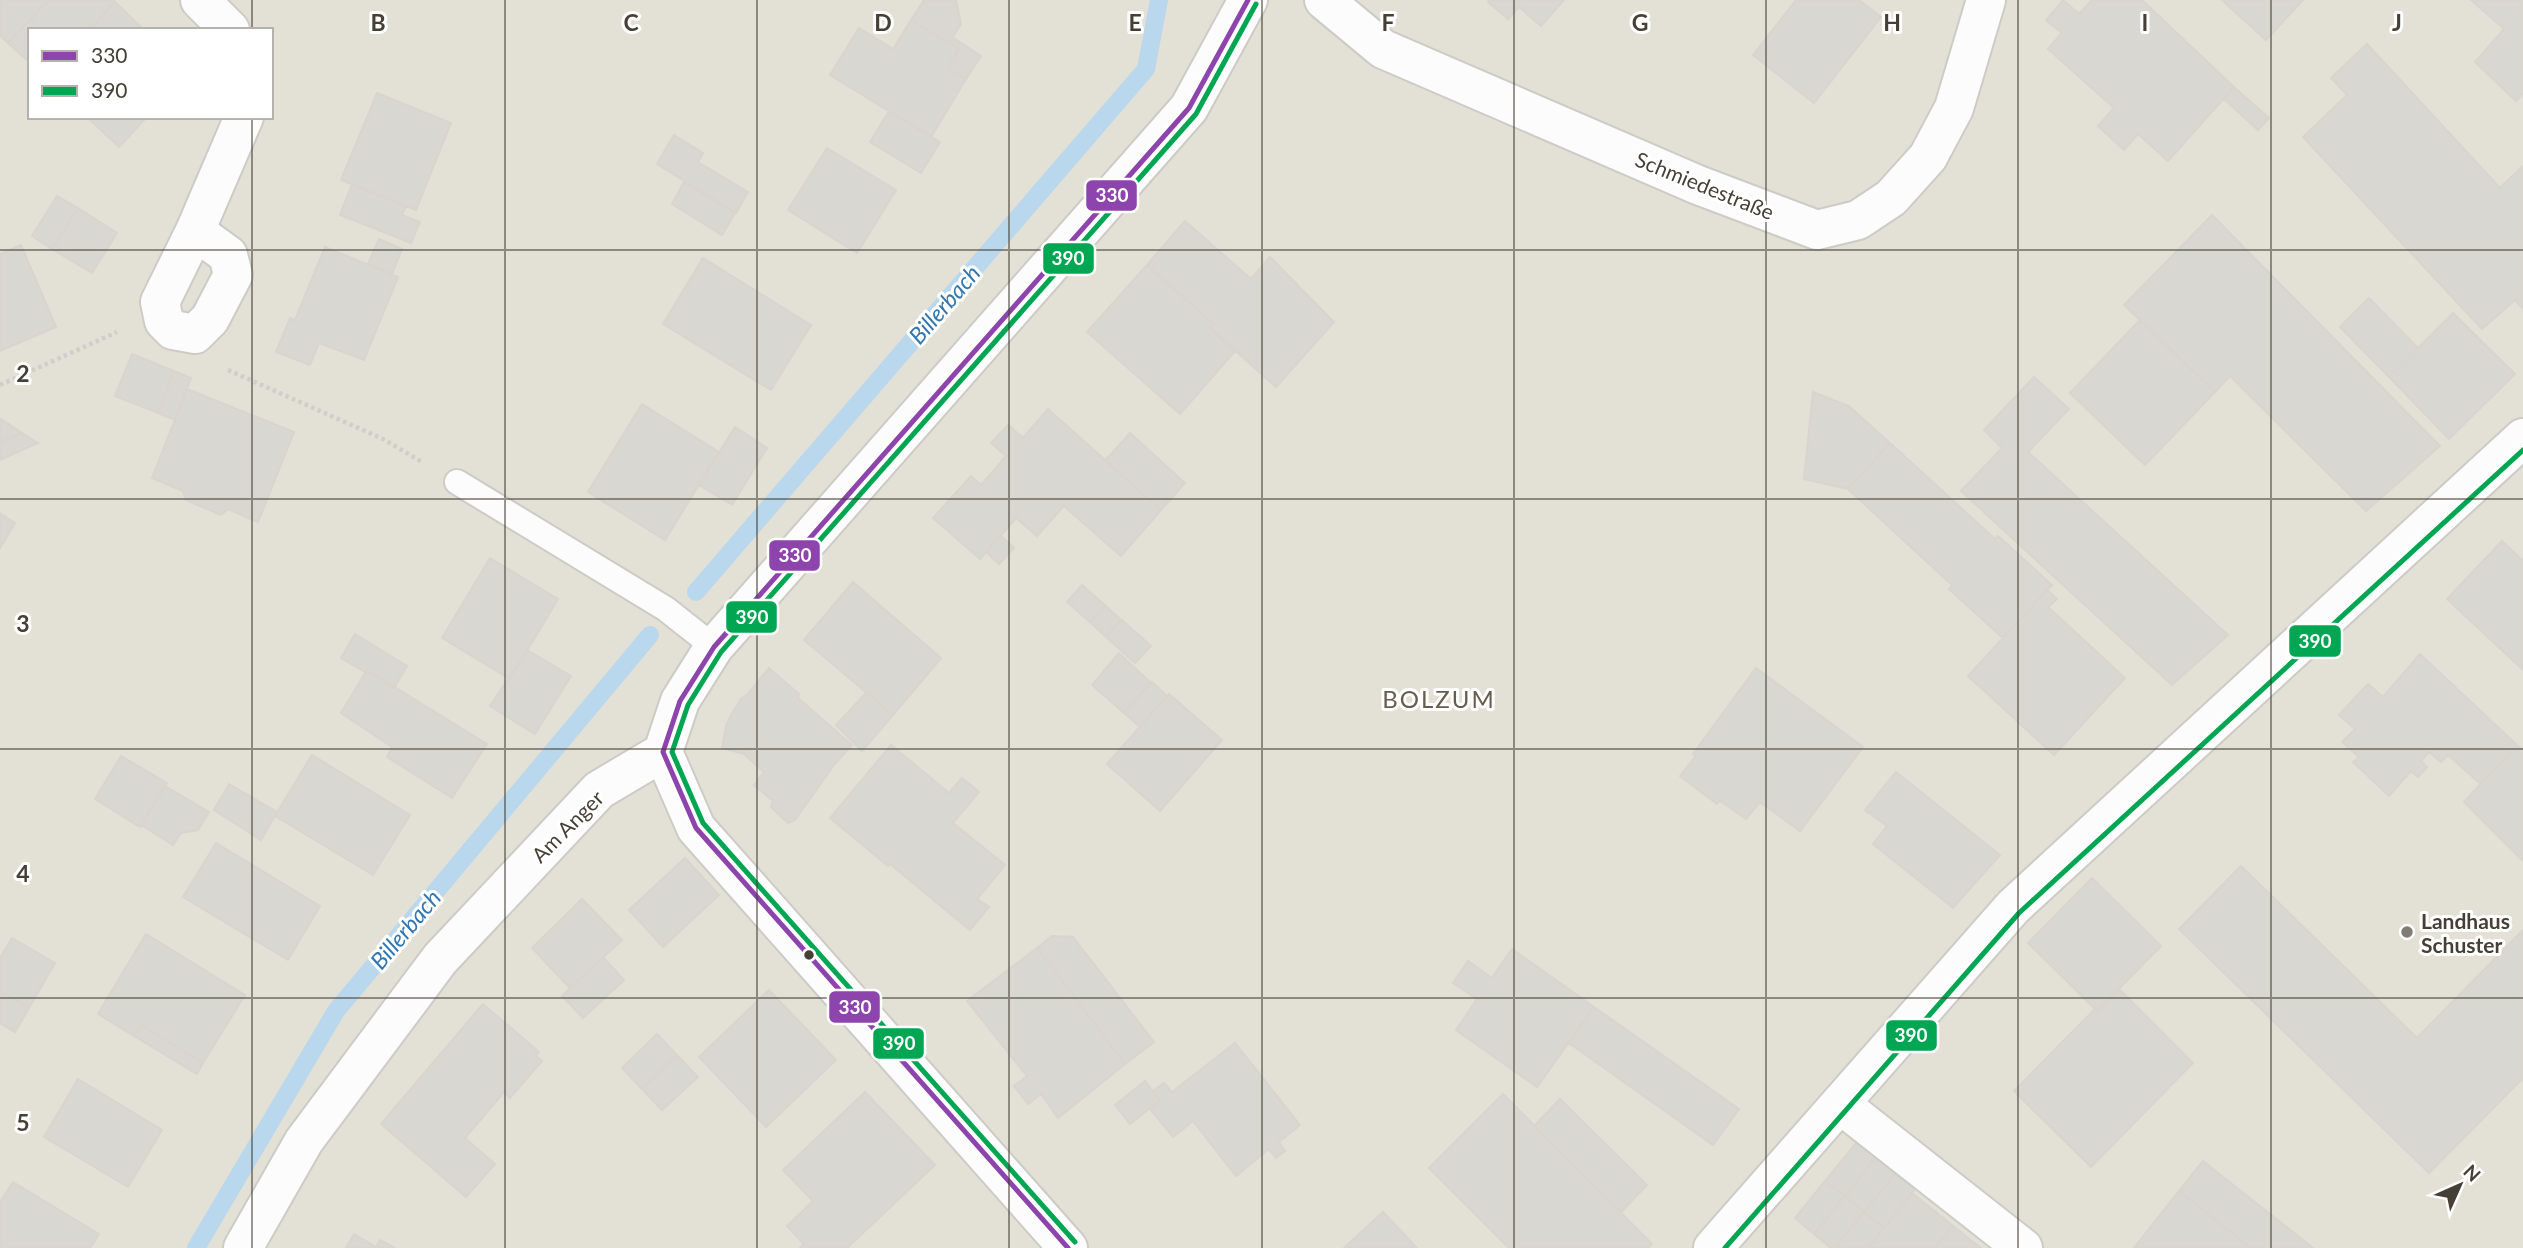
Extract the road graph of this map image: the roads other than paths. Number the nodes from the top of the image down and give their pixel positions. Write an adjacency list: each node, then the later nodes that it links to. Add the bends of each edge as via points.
1 (200, 0): 5 (street)
2 (1248, 0): 10 (street, via 1189,108)
3 (1324, 0): 4 (street, Schmiedestraße, via 1383,49 1698,185 1817,230 1858,220 1891,198 1928,157 1954,108)
4 (1986, 0)
5 (228, 28)
6 (243, 119): 7 (street)
7 (195, 231): 7 (street, via 228,255 233,275 210,319 195,334 170,337 160,302)
8 (2523, 438): 12 (street, via 2013,907)
9 (457, 482): 10 (lane, via 666,609)
10 (714, 648): 11 (street, via 680,701)
11 (663, 752): 13 (street, Am Anger, via 600,790 440,959 304,1141); 14 (street, via 696,828)
12 (1840, 1104): 15 (street); 16 (street)
13 (243, 1248)
14 (1069, 1248)
15 (1713, 1248)
16 (2024, 1248)

